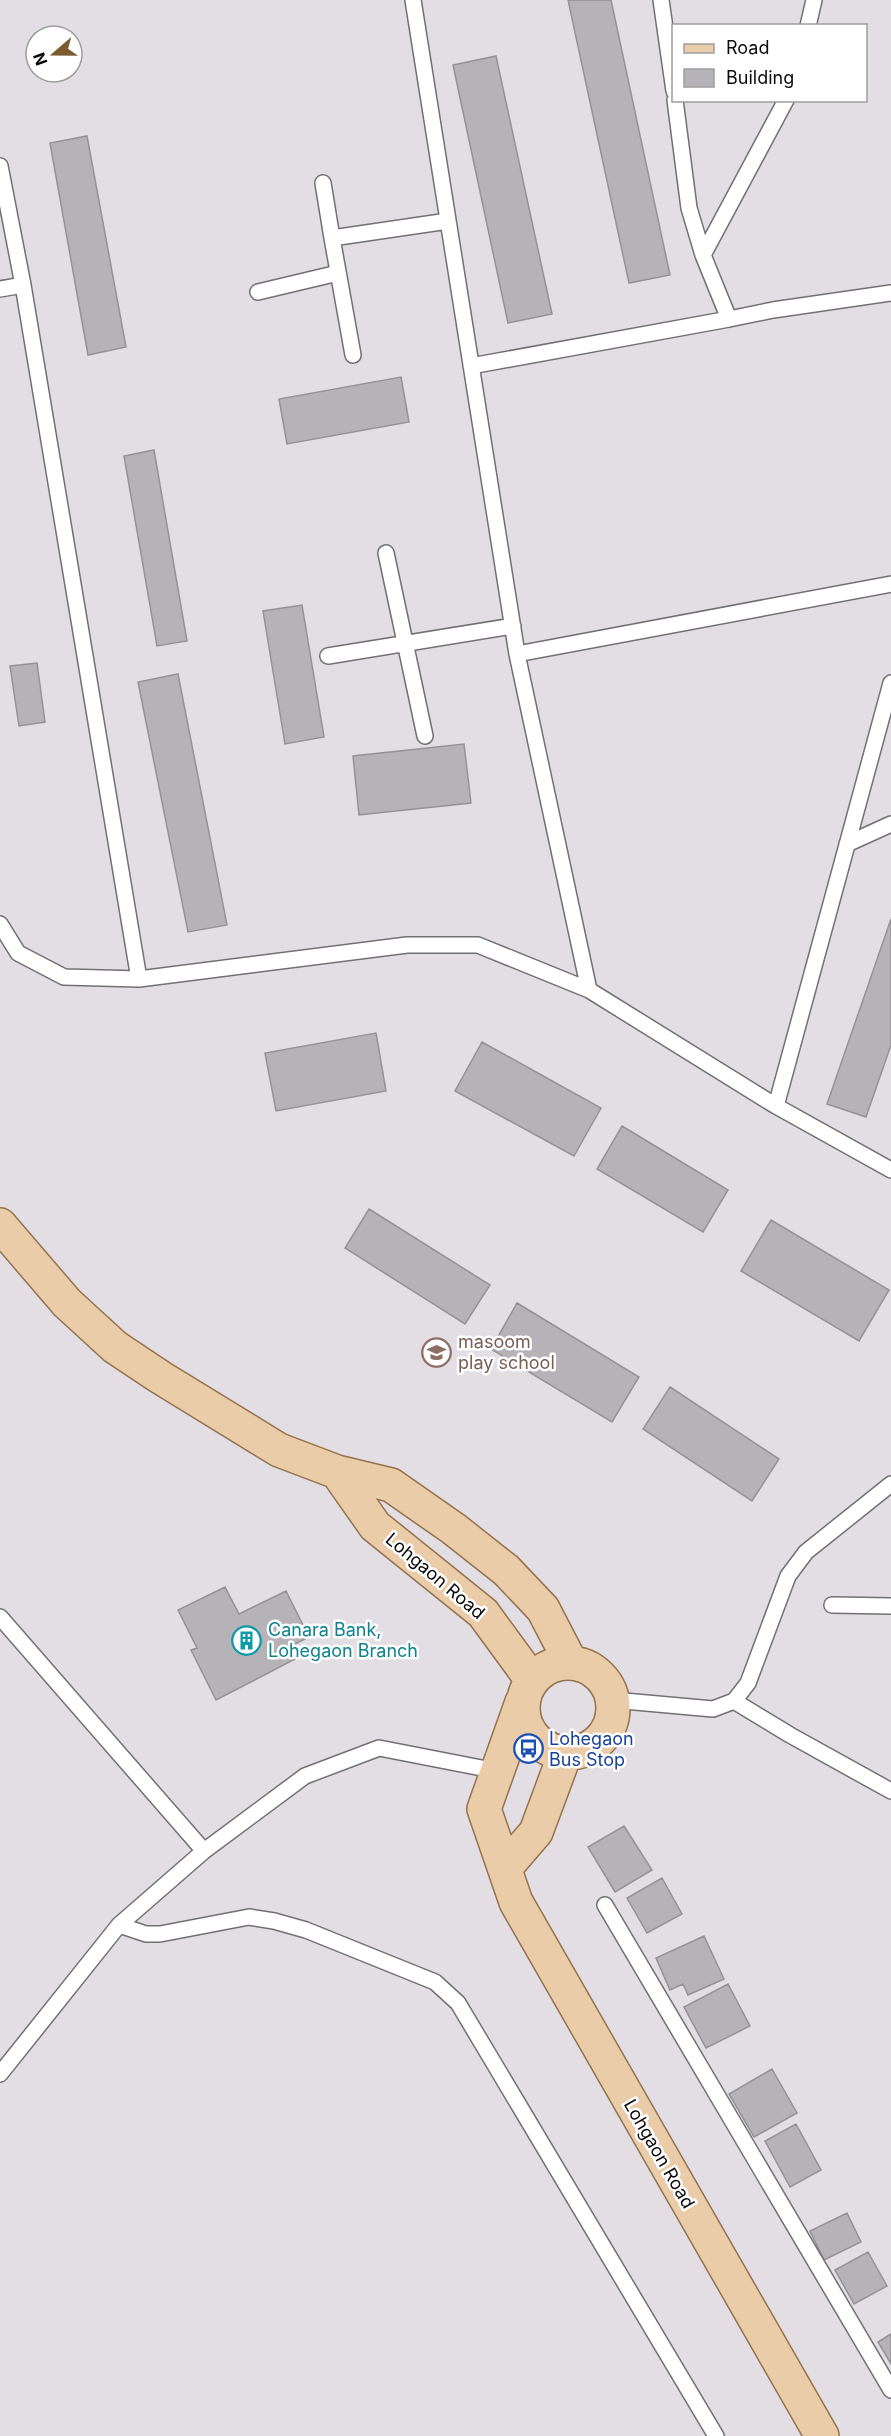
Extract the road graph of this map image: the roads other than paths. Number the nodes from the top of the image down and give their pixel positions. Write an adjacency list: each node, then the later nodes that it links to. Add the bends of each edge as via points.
1 (413, 0): 10 (lane)
2 (661, 0): 5 (lane)
3 (814, 0): 4 (lane)
4 (808, 24)
5 (672, 77)
6 (675, 102): 12 (lane, via 689,208)
7 (785, 102): 12 (lane)
8 (0, 166): 14 (lane)
9 (323, 183): 11 (lane)
10 (448, 221): 11 (lane); 20 (lane)
11 (332, 238): 13 (lane)
12 (703, 255): 18 (lane)
13 (338, 273): 16 (lane); 19 (lane)
14 (23, 285): 15 (lane); 32 (lane)
15 (0, 289)
16 (258, 292)
17 (891, 293): 18 (lane)
18 (729, 319): 20 (lane)
19 (353, 355)
20 (471, 366): 23 (lane)
21 (386, 554): 24 (lane)
22 (891, 584): 25 (lane)
23 (513, 626): 24 (lane); 25 (lane)
24 (407, 642): 26 (lane); 28 (lane)
25 (517, 654): 33 (lane)
26 (328, 656)
27 (891, 683): 30 (lane)
28 (425, 736)
29 (891, 824): 30 (lane)
30 (847, 844): 34 (lane)
31 (0, 924): 32 (lane, via 18,953 64,977)
32 (139, 980): 33 (lane, via 407,945 478,945)
33 (589, 990): 34 (lane)
34 (776, 1107): 35 (lane)
35 (891, 1170)
36 (0, 1225): 37 (main road, via 67,1303 116,1347 279,1450)
37 (337, 1472): 42 (main road, via 391,1485 506,1570 543,1609); 43 (main road, Lohgaon Road, via 375,1526 483,1613)
38 (891, 1484): 45 (lane, via 807,1552 788,1576 748,1683)
39 (832, 1605): 40 (lane)
40 (891, 1606)
41 (0, 1617): 49 (lane)
42 (571, 1663): 43 (main road, via 542,1670); 44 (main road, via 586,1666 598,1675)
43 (527, 1691): 46 (main road, via 523,1717 528,1731 537,1743); 47 (main road, Lohgaon Road)
44 (613, 1700): 45 (lane, via 713,1709); 46 (main road, via 613,1714 602,1739 585,1750)
45 (734, 1701): 48 (lane)
46 (565, 1754): 50 (main road, via 536,1832)
47 (497, 1771): 49 (lane, via 379,1748 305,1776); 50 (main road, Lohgaon Road, via 484,1809)
48 (891, 1791)
49 (204, 1851): 52 (lane)
50 (505, 1868): 56 (main road, Lohgaon Road, via 516,1902 535,1937)
51 (605, 1905): 54 (lane)
52 (119, 1925): 53 (lane); 55 (lane, via 146,1934 160,1934 249,1917 274,1921 435,1982 458,2003)
53 (0, 2074)
54 (891, 2390)
55 (716, 2436)
56 (822, 2436)

